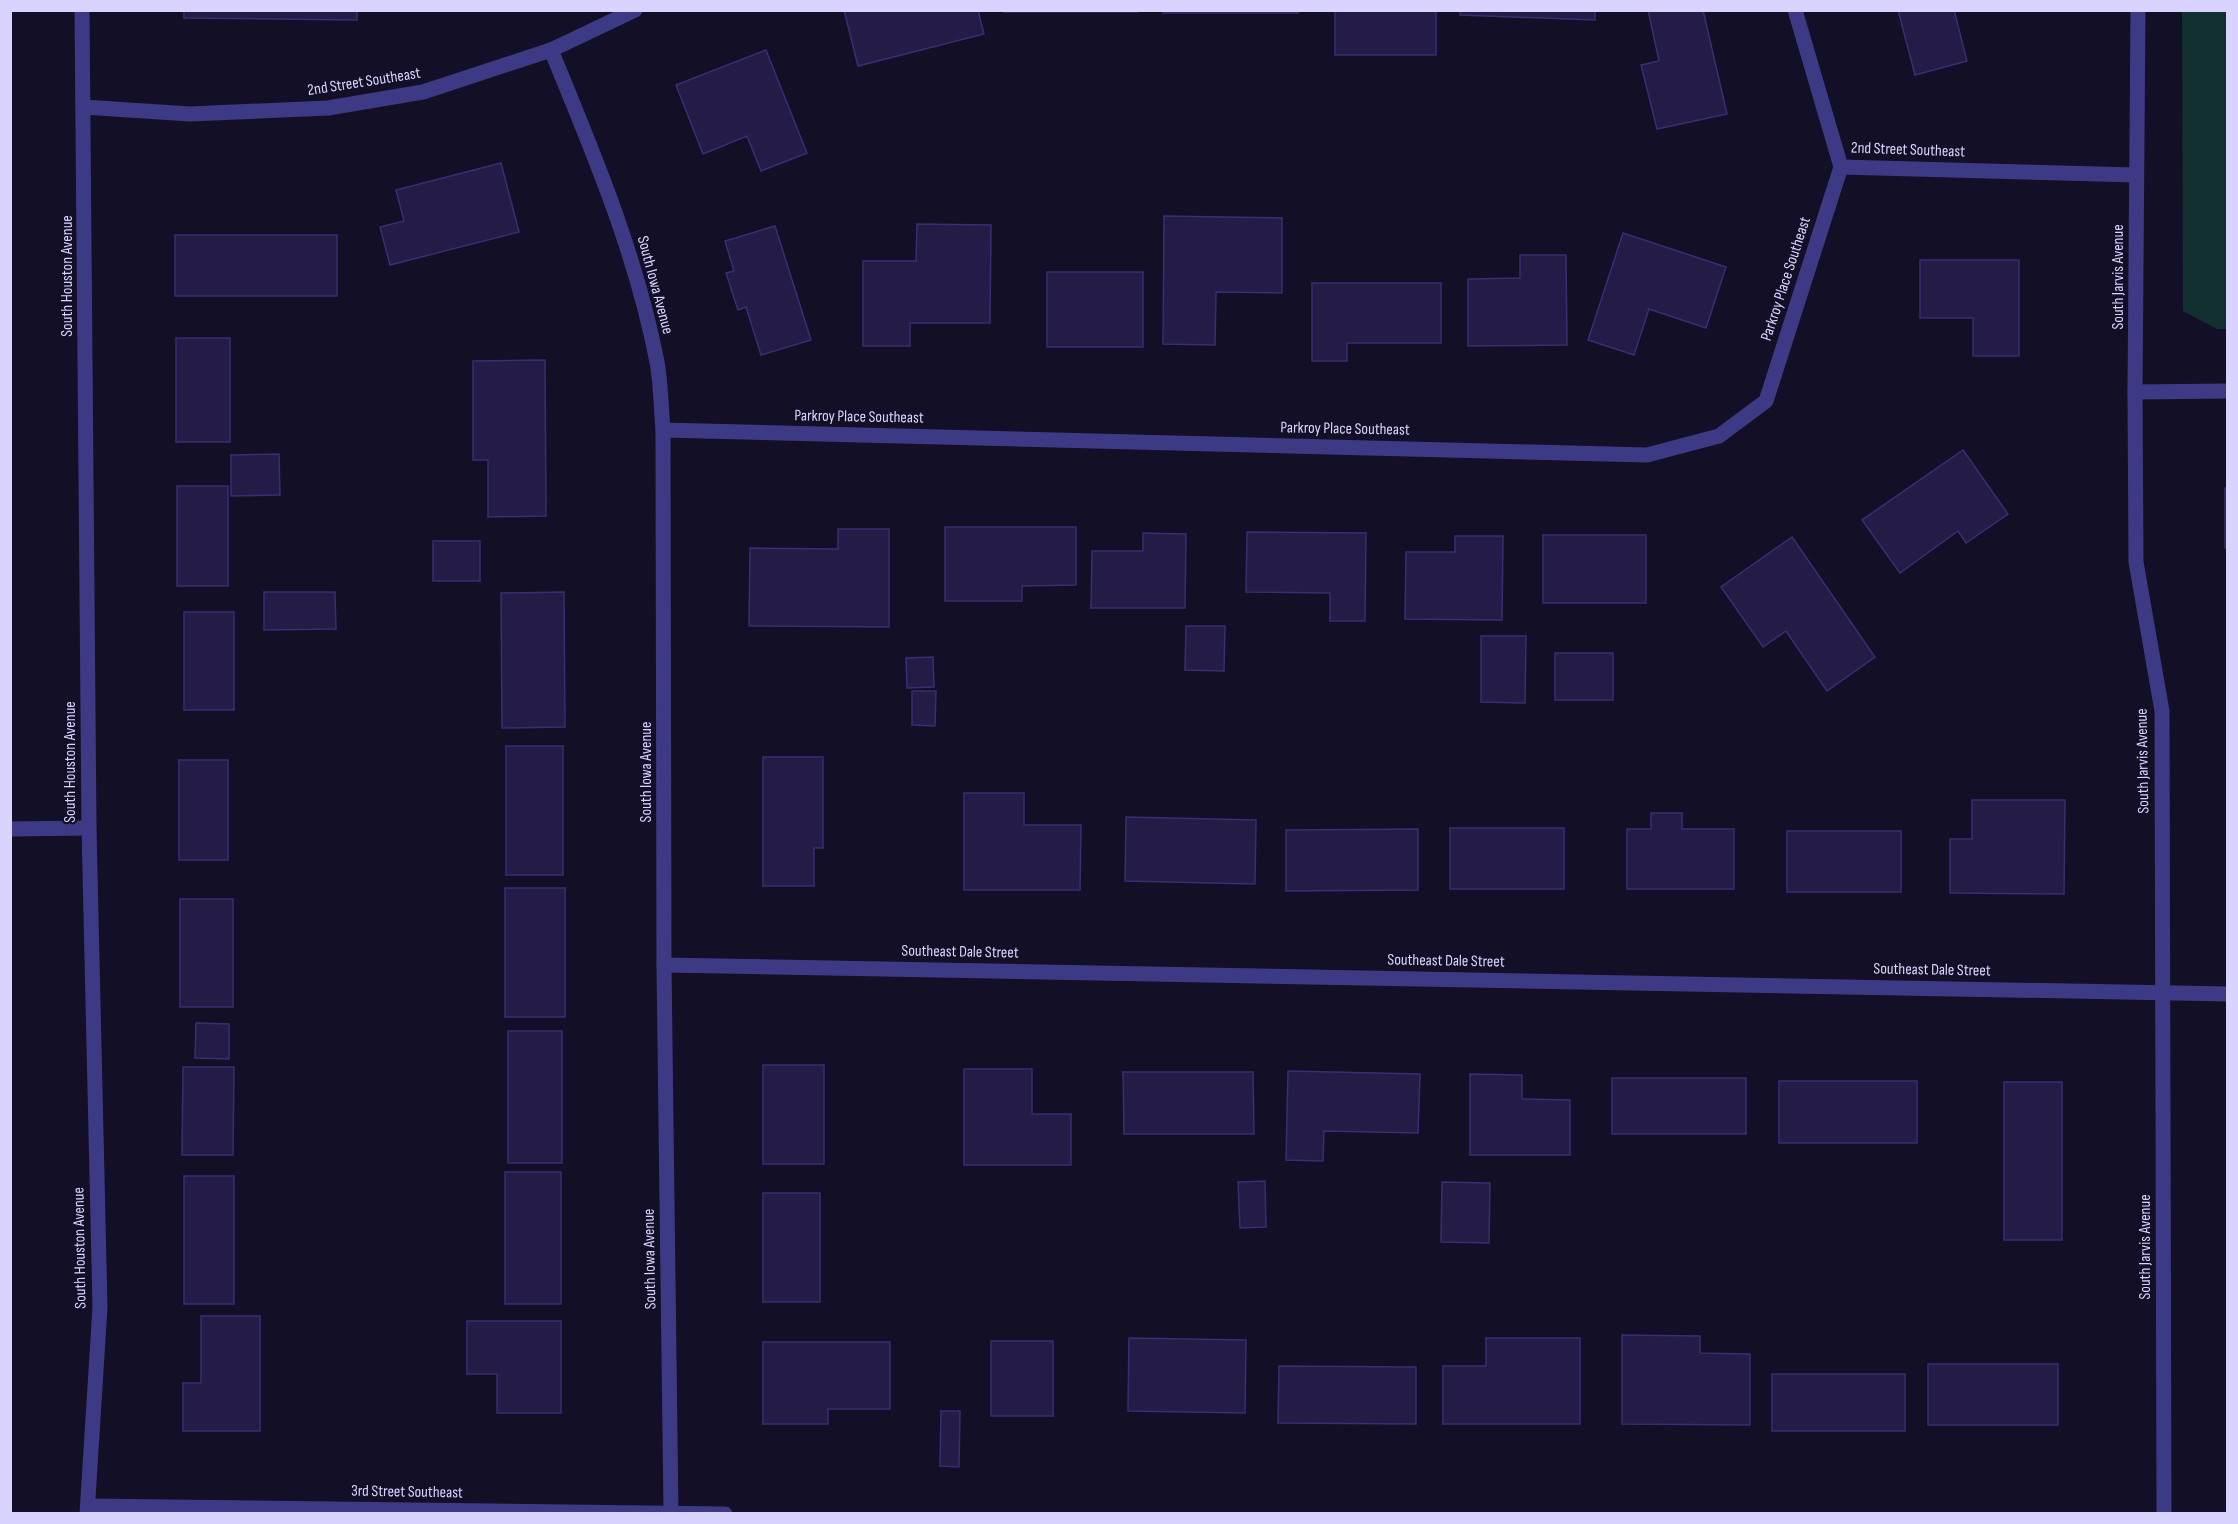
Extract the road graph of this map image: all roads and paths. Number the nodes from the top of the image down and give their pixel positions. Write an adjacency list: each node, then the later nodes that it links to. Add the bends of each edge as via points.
1 (82, 10): 6 (street, South Houston Avenue)
2 (635, 10): 5 (street, 2nd Street Southeast)
3 (1795, 10): 7 (street, 2nd Street Southeast)
4 (2138, 10): 8 (street, South Jarvis Avenue)
5 (551, 50): 6 (street, 2nd Street Southeast, via 423,92 328,108 190,114); 11 (street, South Iowa Avenue, via 609,191 645,305 657,364)
6 (83, 106): 12 (street, South Houston Avenue)
7 (1841, 166): 8 (street, 2nd Street Southeast); 11 (street, Parkroy Place Southeast, via 1766,401 1719,436 1647,455)
8 (2136, 175): 10 (street, South Jarvis Avenue)
9 (2228, 391): 10 (street)
10 (2135, 392): 15 (street, South Jarvis Avenue, via 2136,562 2162,711)
11 (663, 430): 14 (street, South Iowa Avenue)
12 (89, 828): 13 (street); 17 (street, South Houston Avenue, via 100,1307)
13 (10, 829)
14 (664, 964): 15 (street, Southeast Dale Street); 18 (street, South Iowa Avenue)
15 (2163, 993): 16 (street, Southeast Dale Street); 20 (street, South Jarvis Avenue)
16 (2228, 993)
17 (88, 1510): 18 (street, 3rd Street Southeast)
18 (671, 1513): 19 (street, 3rd Street Southeast)
19 (725, 1514)
20 (2164, 1514)

